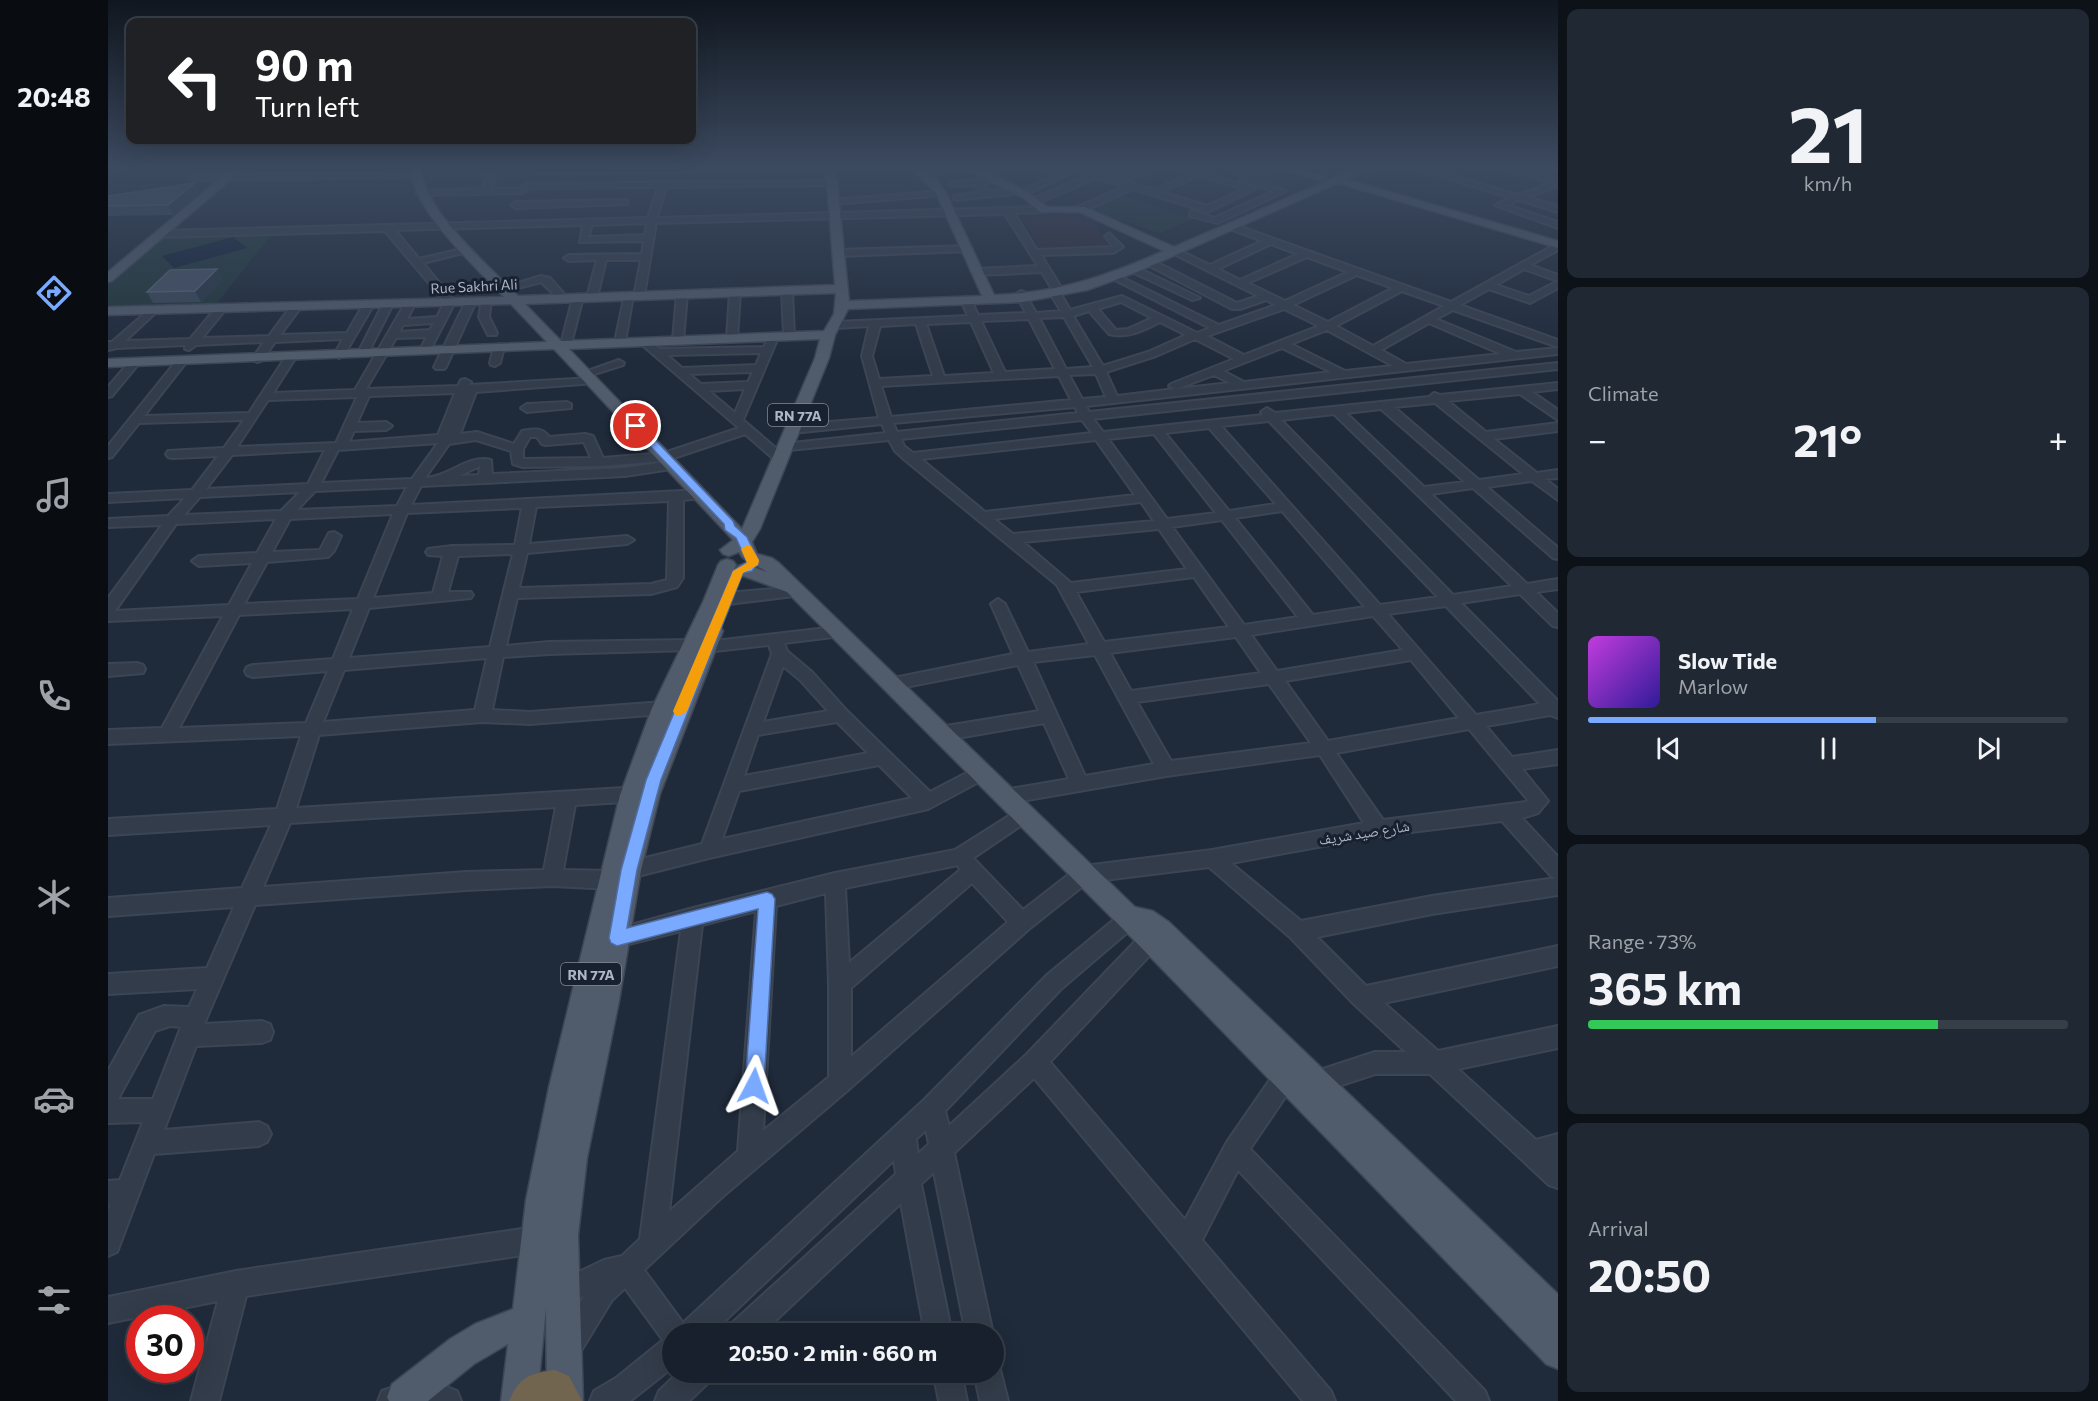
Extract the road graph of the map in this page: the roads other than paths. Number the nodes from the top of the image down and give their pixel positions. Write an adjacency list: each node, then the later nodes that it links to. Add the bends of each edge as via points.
1 (184, 233): 14 (street)
2 (392, 233): 28 (street)
3 (452, 233): 21 (main road)
4 (585, 233): 16 (street, via 583,240)
5 (650, 233): 16 (street)
6 (836, 233): 22 (main road, RN 77A)
7 (960, 233): 20 (main road)
8 (1021, 233): 23 (street)
9 (1155, 233): 18 (main road)
10 (1210, 233): 18 (main road)
11 (1212, 233): 18 (main road)
12 (1252, 233): 17 (street)
13 (1519, 233): 19 (main road)
14 (160, 234): 37 (main road)
15 (1109, 236): 23 (street, via 1118,247 1113,250)
16 (649, 238): 25 (street)
17 (1271, 240): 24 (street); 31 (street)
18 (1187, 244): 29 (main road); 31 (street); 45 (main road)
19 (1558, 245): 30 (street)
20 (967, 249): 22 (street); 35 (main road)
21 (466, 251): 28 (street); 43 (main road)
22 (838, 253): 55 (main road, RN 77A)
23 (1033, 253): 32 (street)
24 (1307, 253): 34 (street); 39 (street)
25 (645, 257): 27 (street); 49 (street)
26 (569, 258): 27 (street)
27 (602, 258): 54 (street)
28 (416, 262): 61 (street)
29 (1149, 262): 33 (main road); 51 (street, via 1235,307)
30 (1523, 266): 38 (street); 41 (street)
31 (1212, 268): 39 (street)
32 (1044, 269): 35 (street); 45 (street)
33 (1133, 269): 36 (main road); 56 (street)
34 (1357, 271): 42 (street); 67 (street)
35 (978, 272): 48 (main road)
36 (1114, 277): 45 (main road); 84 (street)
37 (108, 278)
38 (1558, 278)
39 (1241, 283): 51 (street)
40 (1558, 284): 41 (street, via 1530,300)
41 (1488, 285): 66 (street)
42 (1403, 288): 66 (street); 83 (street)
43 (503, 289): 52 (street, via 541,279 547,280); 57 (main road)
44 (787, 290): 46 (main road, Rue Sakhri Ali); 55 (main road, Rue Sakhri Ali); 91 (street)
45 (1056, 291): 50 (main road); 73 (street)
46 (735, 292): 47 (main road, Rue Sakhri Ali); 92 (street)
47 (682, 294): 49 (main road, Rue Sakhri Ali); 94 (street)
48 (988, 295): 50 (main road); 55 (main road)
49 (633, 296): 54 (main road, Rue Sakhri Ali); 97 (street)
50 (1022, 296): 58 (main road); 74 (street)
51 (1267, 296): 67 (street)
52 (562, 297): 53 (main road, Rue Sakhri Ali); 57 (main road, Rue Sakhri Ali)
53 (578, 297): 54 (main road, Rue Sakhri Ali); 100 (street)
54 (592, 297)
55 (842, 298): 58 (main road); 85 (main road, RN 77A)
56 (1195, 298)
57 (515, 299): 60 (main road, Rue Sakhri Ali); 100 (main road)
58 (966, 300): 75 (street)
59 (471, 301): 60 (main road, Rue Sakhri Ali); 61 (main road, Rue Sakhri Ali); 103 (street)
60 (486, 301): 87 (street, via 484,317)
61 (450, 302): 62 (main road, Rue Sakhri Ali); 79 (street)
62 (429, 303): 65 (main road, Rue Sakhri Ali); 78 (street)
63 (369, 304): 64 (main road, Rue Sakhri Ali); 68 (main road, Rue Sakhri Ali); 90 (street)
64 (388, 304): 65 (main road, Rue Sakhri Ali); 108 (street)
65 (410, 304): 81 (street)
66 (1453, 304): 77 (street); 99 (street)
67 (1286, 305): 83 (street); 84 (street)
68 (296, 307): 70 (main road, Rue Sakhri Ali); 93 (street)
69 (1091, 307): 73 (street); 76 (street, via 1122,299); 76 (street, via 1118,334)
70 (220, 310): 72 (main road, Rue Sakhri Ali); 96 (street)
71 (108, 311): 72 (main road, Rue Sakhri Ali)
72 (150, 312): 101 (street)
73 (1069, 314): 74 (street); 128 (street)
74 (1034, 316): 75 (street); 127 (street)
75 (976, 318): 80 (street); 130 (street)
76 (1161, 318): 89 (street)
77 (1428, 319): 106 (street); 112 (street)
78 (420, 321): 79 (street); 81 (street)
79 (441, 321): 86 (street)
80 (920, 321): 82 (street); 132 (street)
81 (398, 322): 88 (street)
82 (875, 324): 85 (street); 134 (street, via 867,349)
83 (1328, 326): 98 (street); 106 (street)
84 (1219, 329): 89 (street)
85 (832, 330): 91 (main road); 165 (main road, RN 77A)
86 (435, 333): 88 (street); 104 (street)
87 (492, 333)
88 (392, 335): 109 (street)
89 (1196, 335): 115 (street); 128 (street)
90 (350, 336): 93 (street); 111 (street)
91 (781, 337): 92 (main road); 105 (street)
92 (732, 338): 94 (main road)
93 (273, 339): 96 (street); 114 (street)
94 (678, 340): 95 (main road)
95 (644, 341): 97 (main road); 110 (street)
96 (194, 342): 101 (street); 116 (street)
97 (620, 342): 100 (main road)
98 (1282, 344): 115 (street); 129 (street)
99 (1558, 344)
100 (562, 345): 102 (main road); 131 (main road)
101 (110, 347)
102 (499, 347): 103 (main road); 119 (street)
103 (450, 349): 104 (main road); 122 (street)
104 (425, 350): 109 (main road)
105 (766, 350): 110 (street); 124 (street)
106 (1374, 350): 123 (street)
107 (1558, 351): 112 (street)
108 (363, 352): 109 (main road); 111 (main road)
109 (381, 352): 142 (street)
110 (658, 352): 125 (street)
111 (339, 355): 113 (main road)
112 (1516, 356): 123 (street)
113 (291, 357): 114 (main road); 146 (street)
114 (257, 359): 116 (main road)
115 (1243, 359): 126 (street)
116 (179, 361): 117 (main road); 158 (street)
117 (135, 362): 118 (main road); 143 (street)
118 (108, 363)
119 (495, 363)
120 (619, 363): 131 (street)
121 (1558, 366): 133 (street)
122 (440, 367)
123 (1405, 367): 129 (street); 133 (street)
124 (758, 368): 125 (street); 135 (street)
125 (679, 370): 139 (street)
126 (1215, 371): 136 (street); 144 (street)
127 (1064, 373): 128 (street); 130 (street); 150 (street)
128 (1102, 374): 145 (street); 147 (street)
129 (1344, 374): 136 (street)
130 (1001, 376): 132 (street)
131 (588, 377): 138 (street); 180 (main road)
132 (939, 379): 134 (street)
133 (1417, 381): 148 (street); 149 (street)
134 (876, 384): 159 (street)
135 (752, 385): 139 (street); 161 (street)
136 (1241, 385): 144 (street); 148 (street)
137 (466, 386): 138 (street); 142 (street); 172 (street)
138 (532, 386): 152 (street, via 526,410)
139 (697, 388): 161 (street)
140 (1556, 388): 141 (street)
141 (1522, 390): 149 (street); 154 (street)
142 (362, 393): 146 (street); 163 (street)
143 (108, 394)
144 (1156, 394): 145 (street)
145 (1138, 396): 147 (street)
146 (265, 397): 155 (street)
147 (1112, 398): 150 (street)
148 (1254, 398): 156 (street); 157 (street)
149 (1438, 399): 151 (street); 170 (street)
150 (1080, 403): 156 (street); 159 (street)
151 (1384, 405): 153 (street); 185 (street)
152 (567, 406)
153 (1336, 410): 157 (street); 187 (street)
154 (1558, 416)
155 (252, 417): 158 (street); 176 (street)
156 (1086, 417): 169 (street); 171 (street)
157 (1272, 417): 160 (street); 221 (street)
158 (135, 420): 177 (street)
159 (886, 421): 165 (street); 169 (street)
160 (1212, 424): 166 (street); 195 (street, شارع صيد شريف)
161 (742, 425): 175 (street); 180 (street)
162 (386, 426): 163 (street)
163 (351, 427): 173 (street)
164 (1558, 427): 170 (street)
165 (792, 429): 175 (main road, RN 77A)
166 (1157, 430): 171 (street); 198 (street)
167 (526, 434): 168 (street); 174 (street); 181 (street, via 540,433 546,441 589,439)
168 (483, 436): 172 (street); 174 (street)
169 (892, 436): 175 (street); 179 (street)
170 (1485, 436): 183 (street)
171 (1102, 437): 179 (street); 193 (street)
172 (447, 438): 173 (street); 184 (street)
173 (337, 446): 176 (street); 186 (street)
174 (517, 449): 181 (street, via 517,461 523,464)
175 (781, 452): 209 (main road, RN 77A)
176 (227, 453): 178 (street); 188 (street)
177 (108, 454)
178 (172, 454)
179 (909, 457): 199 (street)
180 (668, 461): 181 (street); 184 (street, via 625,472); 189 (main road)
181 (599, 462)
182 (1558, 474): 183 (street)
183 (1535, 477): 185 (street); 190 (street)
184 (416, 482): 186 (street); 196 (street)
185 (1476, 484): 187 (street); 210 (street)
186 (313, 486): 188 (street); 197 (street)
187 (1421, 491): 216 (street)
188 (196, 494): 192 (street); 200 (street)
189 (702, 494): 191 (street); 209 (main road, via 729,524 724,531)
190 (1558, 496)
191 (676, 497): 194 (street); 218 (street, via 676,578 672,584 651,589)
192 (108, 498)
193 (1145, 498): 199 (street); 202 (street)
194 (530, 502): 196 (street); 206 (street)
195 (1285, 507): 198 (street); 227 (street, شارع صيد شريف)
196 (402, 509): 197 (street); 223 (street)
197 (285, 515): 200 (street); 211 (street)
198 (1225, 515): 202 (street); 229 (street)
199 (982, 516): 204 (street)
200 (173, 519): 201 (street); 225 (street)
201 (108, 523)
202 (1164, 524): 204 (street); 213 (street)
203 (334, 536): 211 (street, via 323,554)
204 (1011, 539): 215 (street)
205 (627, 540): 206 (street)
206 (522, 549): 207 (street); 218 (street)
207 (452, 550): 208 (street); 220 (street)
208 (433, 552)
209 (739, 554): 217 (main road); 222 (main road)
210 (1558, 555)
211 (262, 557): 212 (street); 226 (street)
212 (199, 561)
213 (1198, 572): 215 (street); 231 (street)
214 (1558, 584): 216 (street)
215 (1067, 588): 235 (street)
216 (1523, 589): 221 (street); 230 (street)
217 (794, 590): 222 (street); 232 (main road)
218 (510, 593): 236 (street)
219 (466, 595): 220 (street)
220 (439, 597): 223 (street)
221 (1449, 598): 227 (street); 246 (street)
222 (721, 599): 233 (main road)
223 (362, 604): 226 (street); 239 (street)
224 (998, 604): 238 (street)
225 (108, 609)
226 (235, 609): 228 (street); 255 (street)
227 (1375, 610): 229 (street); 237 (street, شارع صيد شريف)
228 (108, 616)
229 (1308, 619): 231 (street)
230 (1558, 622)
231 (1240, 631): 235 (street); 243 (street)
232 (837, 632): 234 (street); 244 (main road)
233 (699, 646): 234 (street); 236 (street, via 549,648); 247 (main road)
234 (777, 646): 248 (street); 253 (street)
235 (1101, 649): 238 (street); 245 (street)
236 (494, 654): 239 (street); 249 (street)
237 (1415, 654): 243 (street); 251 (street, شارع صيد شريف)
238 (1023, 658): 244 (street); 250 (street)
239 (338, 664): 242 (street); 252 (street)
240 (137, 669): 241 (street)
241 (108, 670)
242 (253, 671)
243 (1275, 677): 245 (street); 257 (street)
244 (890, 684): 254 (main road)
245 (1128, 697): 261 (street)
246 (1557, 709): 251 (street)
247 (672, 710): 249 (street, via 530,718); 265 (main road)
248 (841, 715): 253 (street); 259 (street)
249 (482, 716): 252 (street)
250 (1049, 716): 254 (street); 263 (street)
251 (1473, 721): 257 (street); 260 (street, شارع صيد شريف)
252 (312, 729): 255 (street); 270 (street)
253 (750, 730): 264 (street)
254 (940, 734): 262 (main road)
255 (166, 736): 256 (street)
256 (108, 737)
257 (1324, 748): 261 (street); 273 (street)
258 (1558, 756): 260 (street)
259 (883, 757): 264 (street); 268 (street)
260 (1509, 764): 269 (street, شارع صيد شريف, via 1539,801 1533,807)
261 (1166, 769): 263 (street)
262 (980, 773): 266 (main road); 268 (street)
263 (1080, 784): 266 (street)
264 (732, 785): 274 (street)
265 (640, 794): 267 (street); 280 (main road)
266 (1004, 797): 271 (main road)
267 (567, 798): 270 (street); 281 (street)
268 (928, 802): 274 (street)
269 (1506, 813): 273 (street, شارع صيد شريف); 278 (street)
270 (285, 814): 272 (street); 284 (street)
271 (1023, 815): 275 (street); 279 (main road)
272 (108, 827)
273 (1378, 828): 276 (street, شارع صيد شريف)
274 (709, 849): 280 (street)
275 (958, 857): 277 (street); 282 (street)
276 (1212, 858): 279 (street, شارع صيد شريف); 290 (street)
277 (974, 870): 289 (street); 296 (street)
278 (1558, 870)
279 (1084, 874): 288 (main road); 289 (street)
280 (621, 875): 281 (street); 292 (main road)
281 (552, 878): 284 (street)
282 (835, 882): 285 (street); 296 (street)
283 (1558, 886): 290 (street)
284 (248, 897): 286 (street); 294 (street)
285 (767, 899): 287 (street); 317 (street)
286 (108, 907)
287 (693, 917): 292 (street); 324 (street)
288 (1129, 919): 291 (main road); 307 (street, via 1054,982)
289 (1022, 923): 304 (street)
290 (1298, 931): 297 (street)
291 (1155, 935): 301 (street); 303 (main road); 305 (main road)
292 (608, 940): 321 (main road, RN 77A, via 564,1087); 327 (main road, via 562,1236)
293 (1558, 956): 297 (street)
294 (214, 978): 295 (street); 298 (street)
295 (108, 984)
296 (840, 984): 304 (street)
297 (1362, 997): 302 (street)
298 (192, 1027): 299 (street); 306 (street, via 170,1016 147,1023); 308 (street)
299 (262, 1032)
300 (1558, 1037): 302 (street)
301 (1035, 1062): 314 (street); 322 (street)
302 (1435, 1064): 305 (street, via 1375,1063); 316 (street)
303 (1286, 1076): 315 (street); 336 (main road)
304 (840, 1082): 317 (street)
305 (1317, 1082): 329 (main road)
306 (108, 1094)
307 (933, 1107): 310 (street); 314 (street)
308 (161, 1110): 309 (street); 312 (street)
309 (108, 1111)
310 (904, 1133): 319 (street); 332 (street)
311 (259, 1134): 312 (street)
312 (147, 1143): 320 (street)
313 (1558, 1146): 316 (street)
314 (941, 1148): 319 (street); 335 (street)
315 (1235, 1150): 322 (street); 353 (street)
316 (1533, 1153): 318 (street)
317 (750, 1156): 324 (street)
318 (1558, 1176)
319 (908, 1178): 333 (street); 334 (street)
320 (117, 1193): 323 (street)
321 (536, 1240): 326 (street); 330 (main road, RN 77A)
322 (1187, 1242): 352 (street)
323 (108, 1243)
324 (652, 1246): 325 (street)
325 (626, 1268): 327 (street, via 604,1273); 331 (street); 337 (street, via 603,1291)
326 (236, 1284): 328 (street); 343 (street)
327 (563, 1293): 337 (main road)
328 (108, 1310)
329 (1558, 1317)
330 (527, 1323): 342 (main road, via 501,1329); 345 (main road, RN 77A)
331 (667, 1323)
332 (703, 1323)
333 (753, 1323)
334 (937, 1323)
335 (978, 1323)
336 (1558, 1352)
337 (564, 1353): 347 (main road)
338 (662, 1358): 348 (street)
339 (688, 1383): 349 (street)
340 (949, 1383): 350 (street)
341 (990, 1383): 351 (street)
342 (398, 1399): 344 (street)
343 (205, 1401)
344 (447, 1401)
345 (519, 1401)
346 (530, 1401): 347 (highway, via 539,1392 555,1390)
347 (563, 1401)
348 (604, 1401)
349 (669, 1401)
350 (953, 1401)
351 (994, 1401)
352 (1321, 1401)
353 (1475, 1401)

